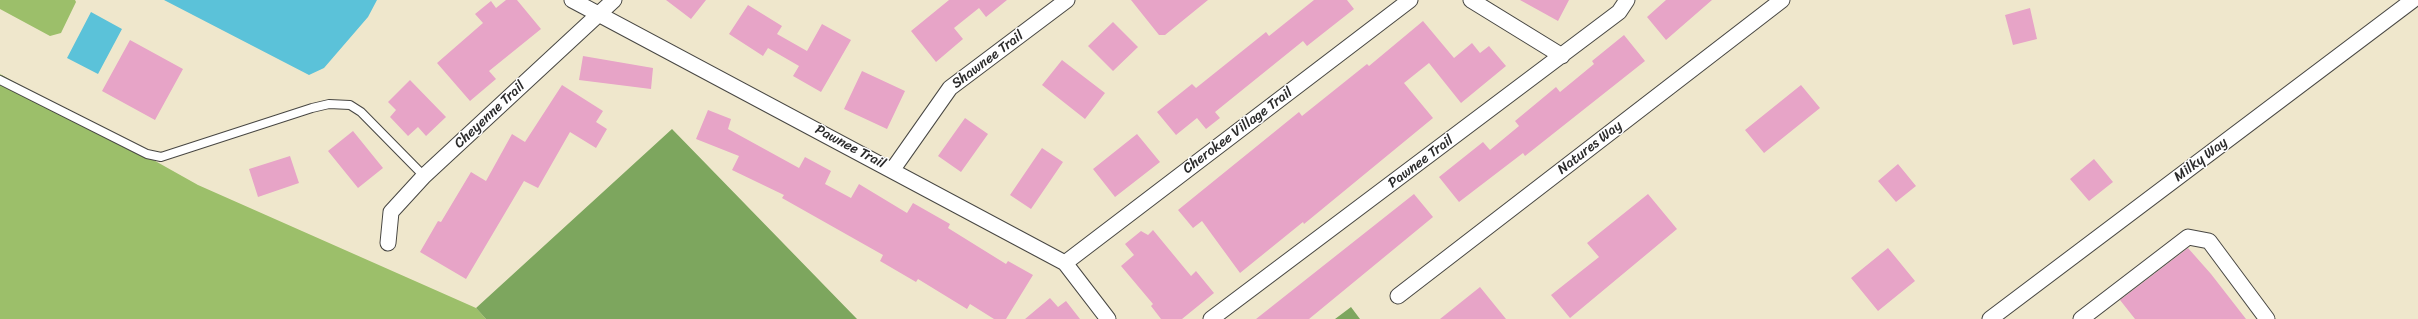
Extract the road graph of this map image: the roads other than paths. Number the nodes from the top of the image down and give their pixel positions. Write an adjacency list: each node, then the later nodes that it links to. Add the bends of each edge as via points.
1 (572, 0): 9 (street, Pawnee Trail)
2 (614, 0): 9 (street, Cheyenne Trail)
3 (1067, 0): 12 (street, Shawnee Trail, via 950,88)
4 (1410, 0): 15 (street, Cherokee Village Trail)
5 (1471, 0): 10 (street)
6 (1627, 0): 10 (street, Pawnee Trail, via 1619,12)
7 (1782, 0): 16 (street, Natures Way)
8 (2413, 0): 20 (street, Milky Way)
9 (599, 14): 12 (street, Pawnee Trail); 13 (street, Cheyenne Trail)
10 (1562, 56): 19 (street, Pawnee Trail)
11 (0, 80): 13 (lane, via 147,154 161,157 312,108 329,104 350,105 361,112)
12 (893, 169): 15 (street, Pawnee Trail)
13 (424, 176): 14 (street, Cheyenne Trail, via 391,212)
14 (388, 243)
15 (1065, 263): 18 (street, Pawnee Trail)
16 (1398, 296)
17 (2099, 314): 21 (street); 22 (street, via 2188,237 2209,241)
18 (1108, 319)
19 (1212, 319)
20 (1990, 319)
21 (2081, 319)
22 (2267, 319)

